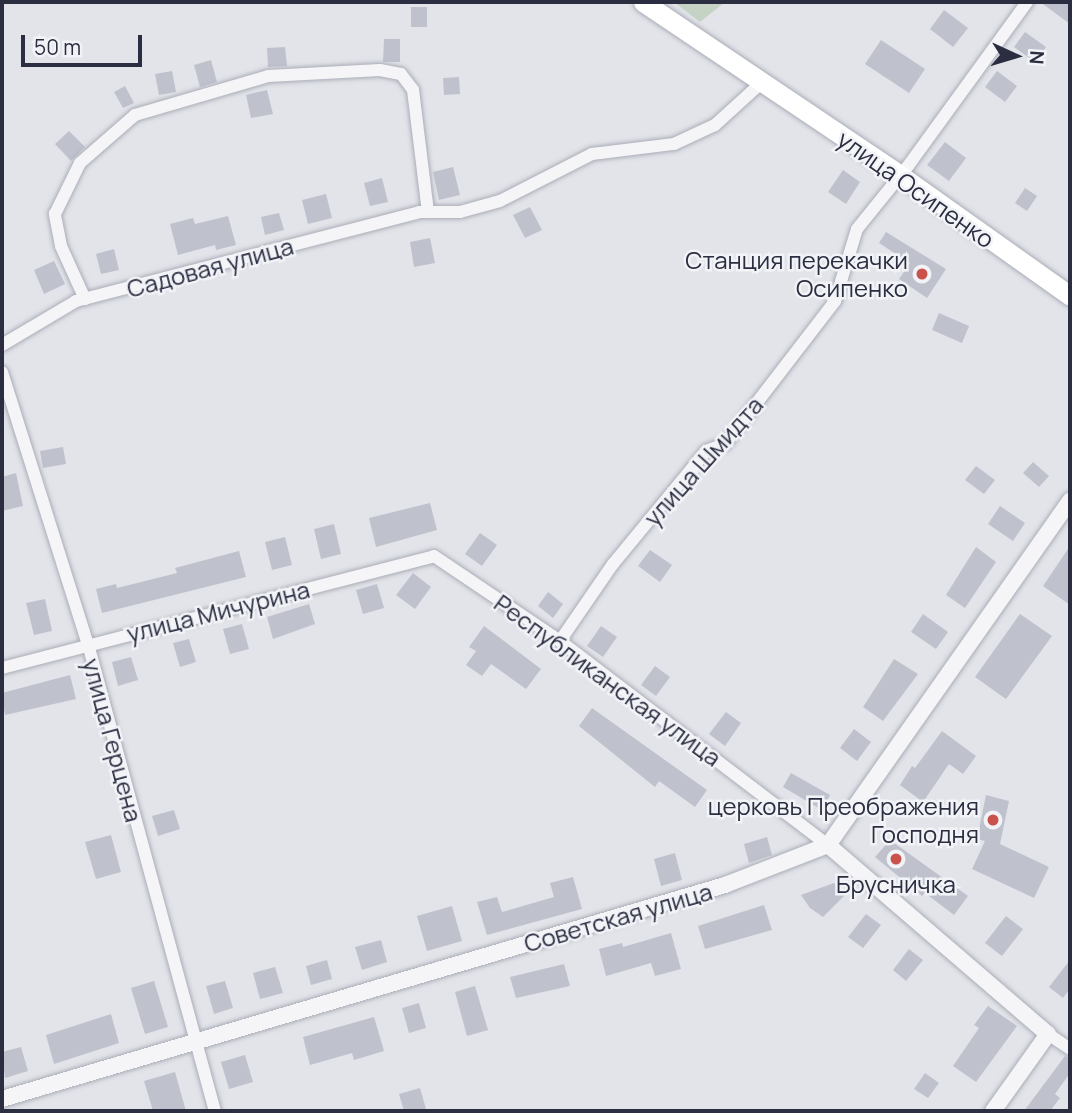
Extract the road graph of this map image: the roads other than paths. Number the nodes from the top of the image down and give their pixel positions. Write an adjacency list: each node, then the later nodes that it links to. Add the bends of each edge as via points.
1 (643, 2): 3 (main road, улица Осипенко)
2 (1027, 2): 4 (street, улица Шмидта)
3 (760, 84): 4 (main road, улица Осипенко); 5 (street, Садовая улица, via 715,125 674,144 592,154 500,201 460,212)
4 (900, 175): 6 (main road, улица Осипенко); 12 (street, улица Шмидта, via 858,229 835,301 725,444 706,451 613,564)
5 (428, 212): 7 (street, Садовая улица); 7 (street, via 413,90 401,74 380,70 268,76 135,115 80,163 55,214 61,246)
6 (1070, 296)
7 (85, 299): 8 (street, Садовая улица)
8 (2, 345)
9 (2, 372): 13 (street, улица Герцена)
10 (1070, 501): 15 (street)
11 (434, 556): 12 (street, Республиканская улица); 13 (street, улица Мичурина)
12 (560, 641): 15 (street, Республиканская улица)
13 (88, 645): 14 (street, улица Мичурина); 17 (street, улица Герцена)
14 (2, 668)
15 (828, 845): 16 (street, Республиканская улица); 17 (street, Советская улица, via 725,885)
16 (1048, 1034): 18 (street, Республиканская улица); 21 (street)
17 (194, 1041): 19 (street, Советская улица); 20 (street, улица Герцена)
18 (1070, 1049)
19 (2, 1099)
20 (215, 1111)
21 (993, 1111)

